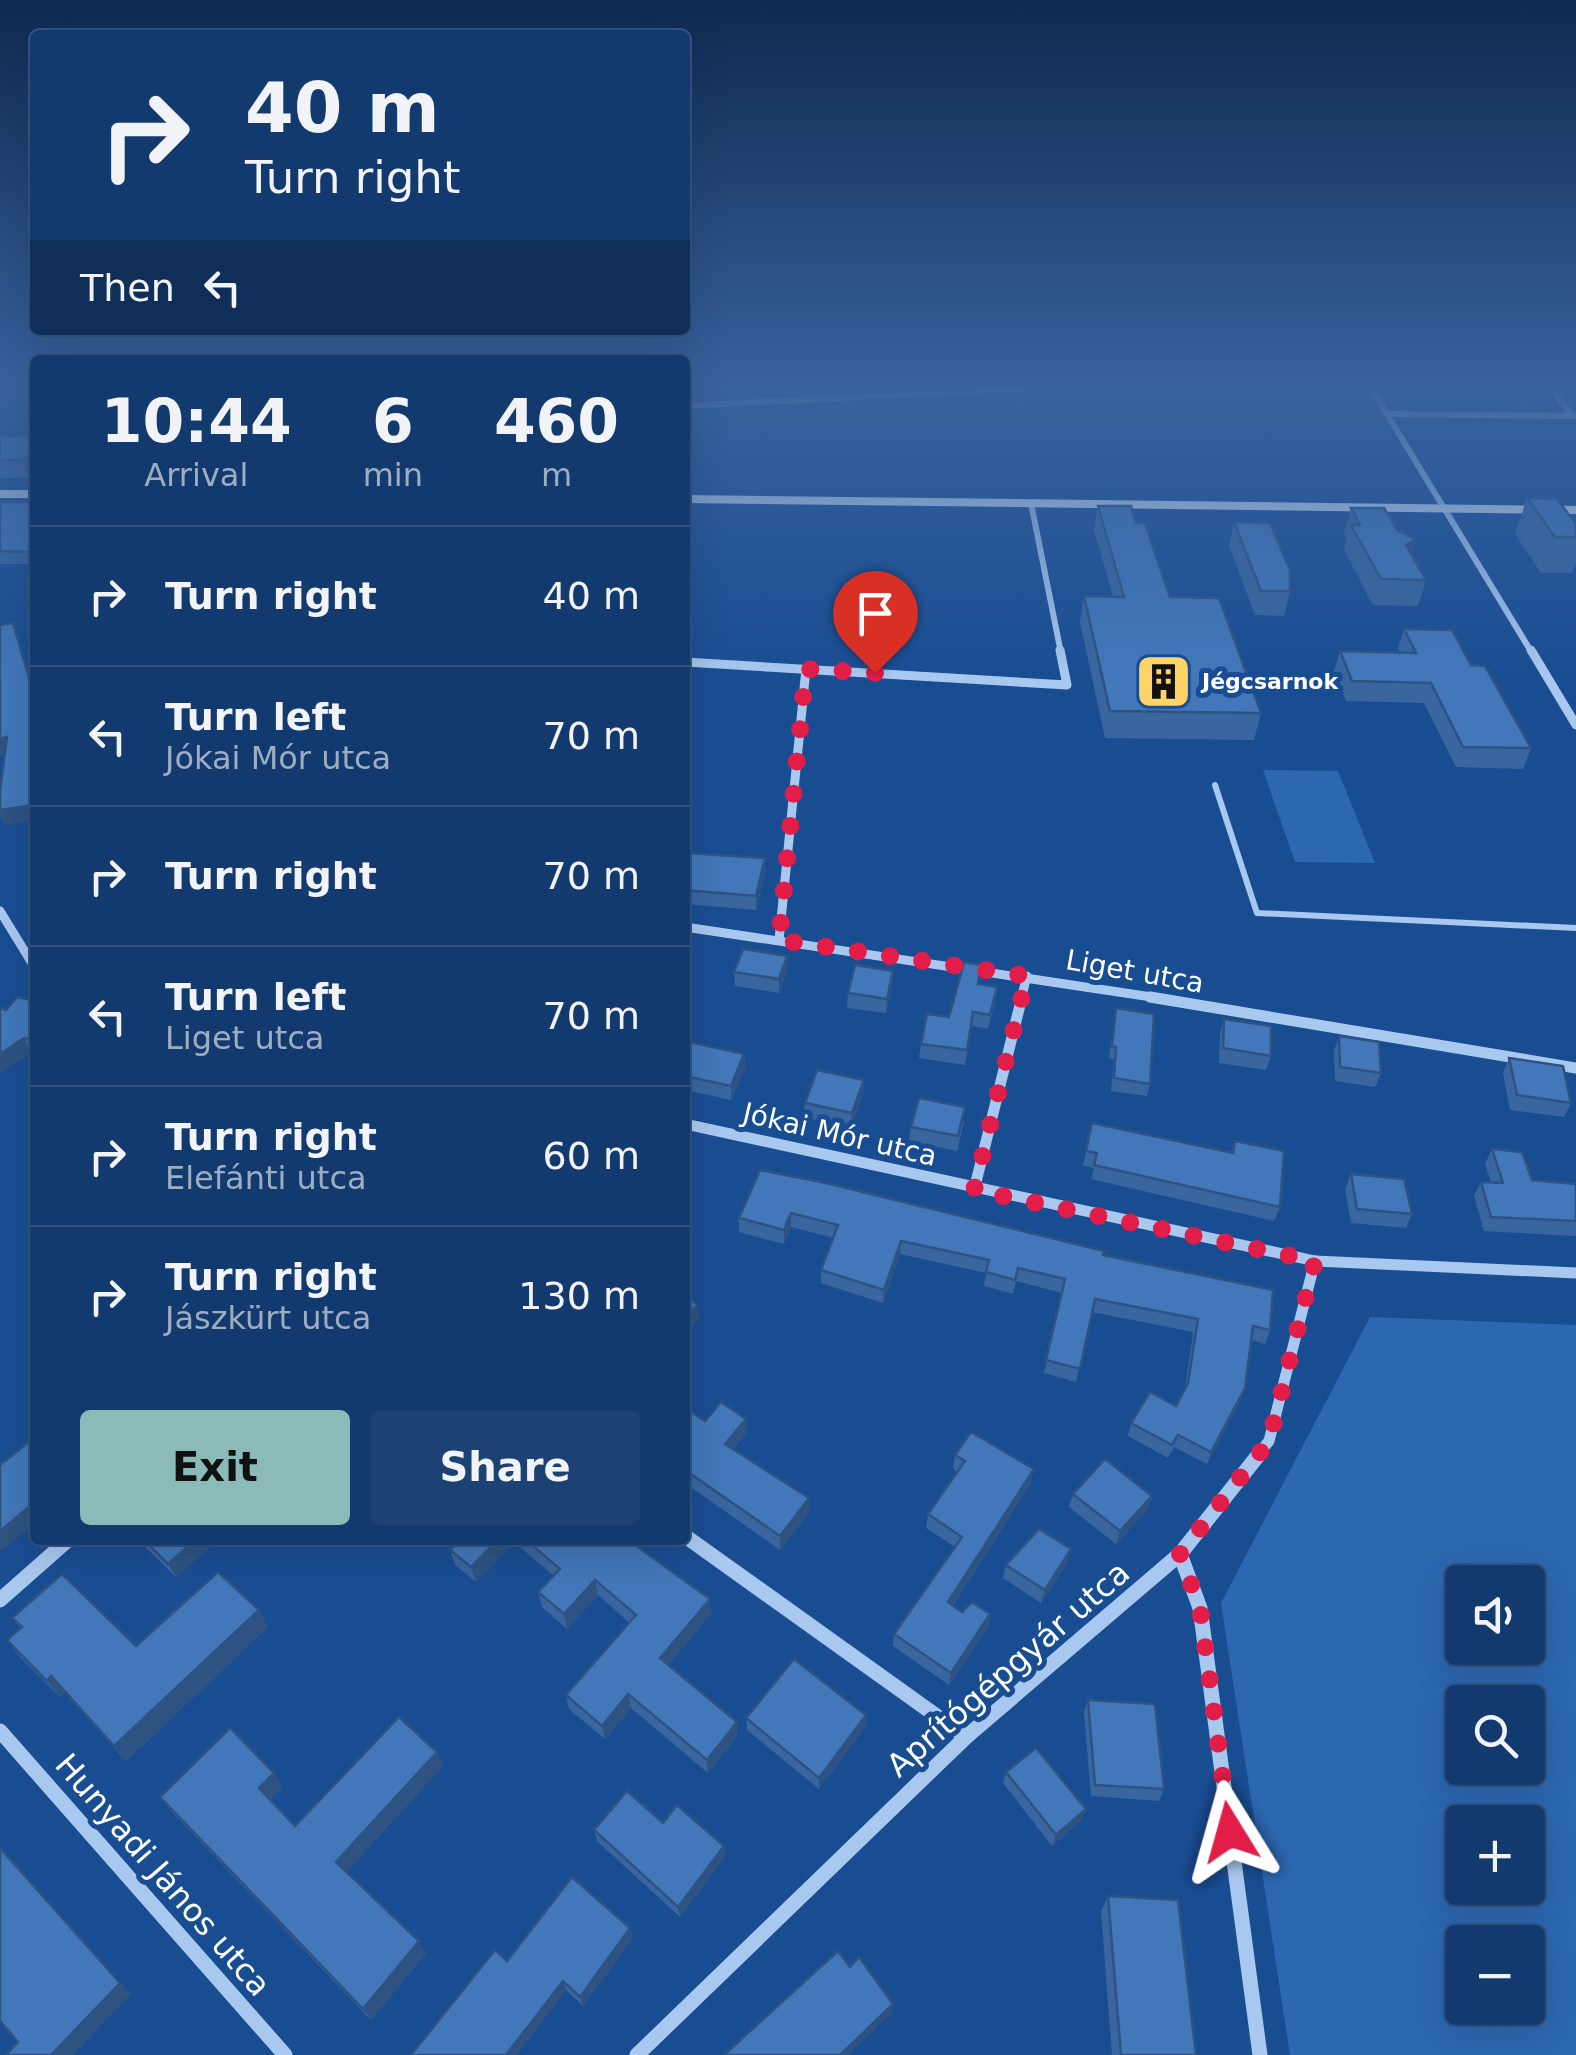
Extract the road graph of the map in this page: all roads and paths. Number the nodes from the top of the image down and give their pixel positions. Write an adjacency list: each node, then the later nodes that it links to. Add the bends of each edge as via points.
1 (1430, 484): 6 (street)
2 (0, 494): 3 (street)
3 (30, 494)
4 (690, 499): 5 (street)
5 (1031, 503): 6 (street); 9 (street, via 1067,684)
6 (1445, 508): 7 (street); 10 (street)
7 (1576, 510)
8 (690, 662): 9 (street)
9 (806, 669): 15 (street)
10 (1576, 725)
11 (1215, 785): 14 (lane, via 1256,913)
12 (0, 911): 16 (street)
13 (690, 928): 15 (street, Liget utca)
14 (1576, 928)
15 (779, 940): 17 (street, Liget utca)
16 (30, 960)
17 (1027, 976): 18 (street, Liget utca); 20 (street)
18 (1576, 1068)
19 (690, 1125): 20 (street, Jókai Mór utca)
20 (974, 1190): 21 (street, Jókai Mór utca)
21 (1315, 1261): 22 (street, Jókai Mór utca); 25 (street, Aprítógépgyár utca, via 1269,1441)
22 (1576, 1272)
23 (690, 1540): 28 (street)
24 (62, 1545): 26 (street)
25 (1180, 1554): 28 (street, Aprítógépgyár utca); 31 (street, via 1200,1608)
26 (0, 1600)
27 (0, 1731): 29 (street, Hunyadi János utca)
28 (966, 1737): 30 (street, Aprítógépgyár utca)
29 (285, 2055)
30 (637, 2055)
31 (1260, 2055)

